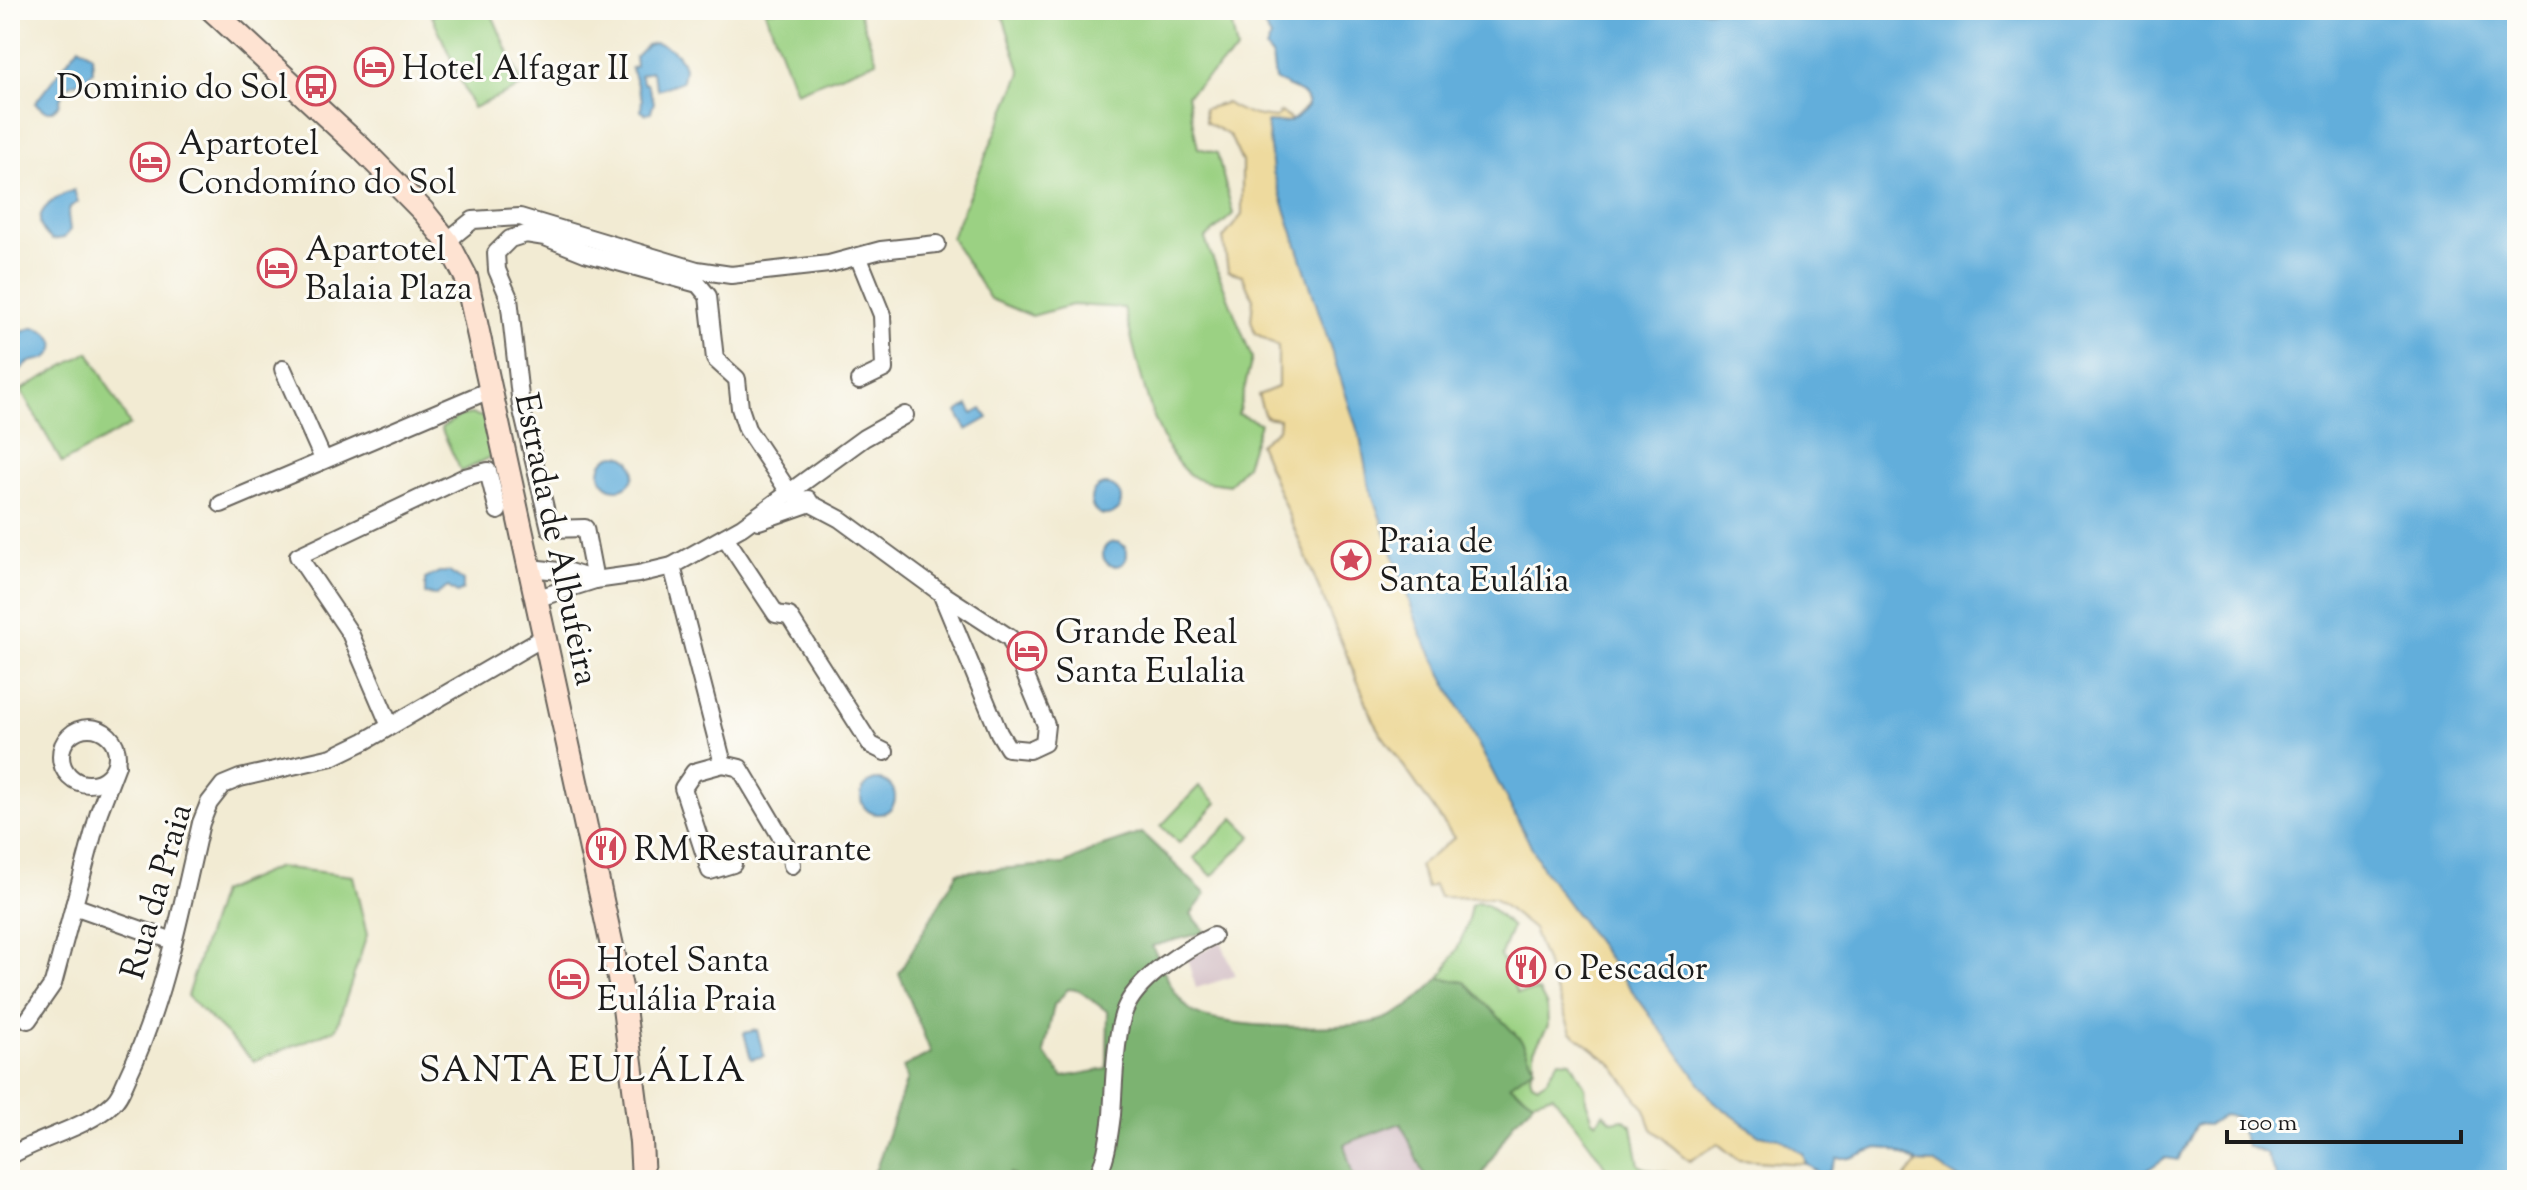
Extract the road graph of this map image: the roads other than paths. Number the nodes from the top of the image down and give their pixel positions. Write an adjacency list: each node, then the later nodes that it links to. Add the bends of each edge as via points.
1 (212, 10): 2 (street, Estrada de Albufeira, via 371,157)
2 (447, 241): 4 (street, via 473,220 520,217 697,270 731,275); 7 (street, Estrada de Albufeira, via 466,277)
3 (937, 244): 4 (street)
4 (858, 256): 6 (street, via 882,315 884,369)
5 (283, 369): 9 (street)
6 (859, 381)
7 (492, 389): 9 (street); 18 (street, Estrada de Albufeira)
8 (905, 415): 10 (street)
9 (323, 459): 12 (street)
10 (810, 477): 11 (street); 13 (street)
11 (789, 492): 13 (street); 15 (street); 19 (street, via 747,429 737,379 715,359 708,296 698,284 545,237 526,234 510,239 496,253 497,270 509,298 521,406 550,529 585,528)
12 (221, 504)
13 (808, 504): 15 (street); 20 (street, via 840,519)
14 (498, 511): 23 (street, via 488,471 298,556 350,633)
15 (742, 527): 16 (street)
16 (725, 537): 17 (street); 24 (street, via 776,614 789,616 871,745)
17 (672, 566): 19 (street); 25 (street)
18 (529, 568): 19 (street); 21 (street, Estrada de Albufeira)
19 (595, 580): 21 (street)
20 (941, 593): 20 (street, via 1008,748 1029,750 1044,743 1046,725 1010,638)
21 (535, 599): 22 (street, Estrada de Albufeira)
22 (544, 637): 23 (street, Rua da Praia); 36 (street, Estrada de Albufeira, via 622,992)
23 (390, 726): 33 (street, Rua da Praia, via 332,757 223,785 201,823)
24 (885, 752)
25 (723, 764): 29 (street, via 694,772 683,788 710,871); 30 (street, via 740,768 790,852)
26 (117, 765): 27 (street, via 105,781); 27 (street, via 117,749 106,733 91,728 72,733 62,750 62,765); 28 (street)
27 (85, 785): 28 (street, via 95,795)
28 (99, 812): 31 (street)
29 (733, 864)
30 (792, 865)
31 (74, 906): 33 (street); 34 (street, via 53,984)
32 (1213, 936): 37 (street, via 1137,989 1125,1006 1109,1142)
33 (173, 941): 35 (street, Rua da Praia, via 137,1056 116,1101)
34 (28, 1020)
35 (10, 1156)
36 (643, 1180)
37 (1095, 1180)

